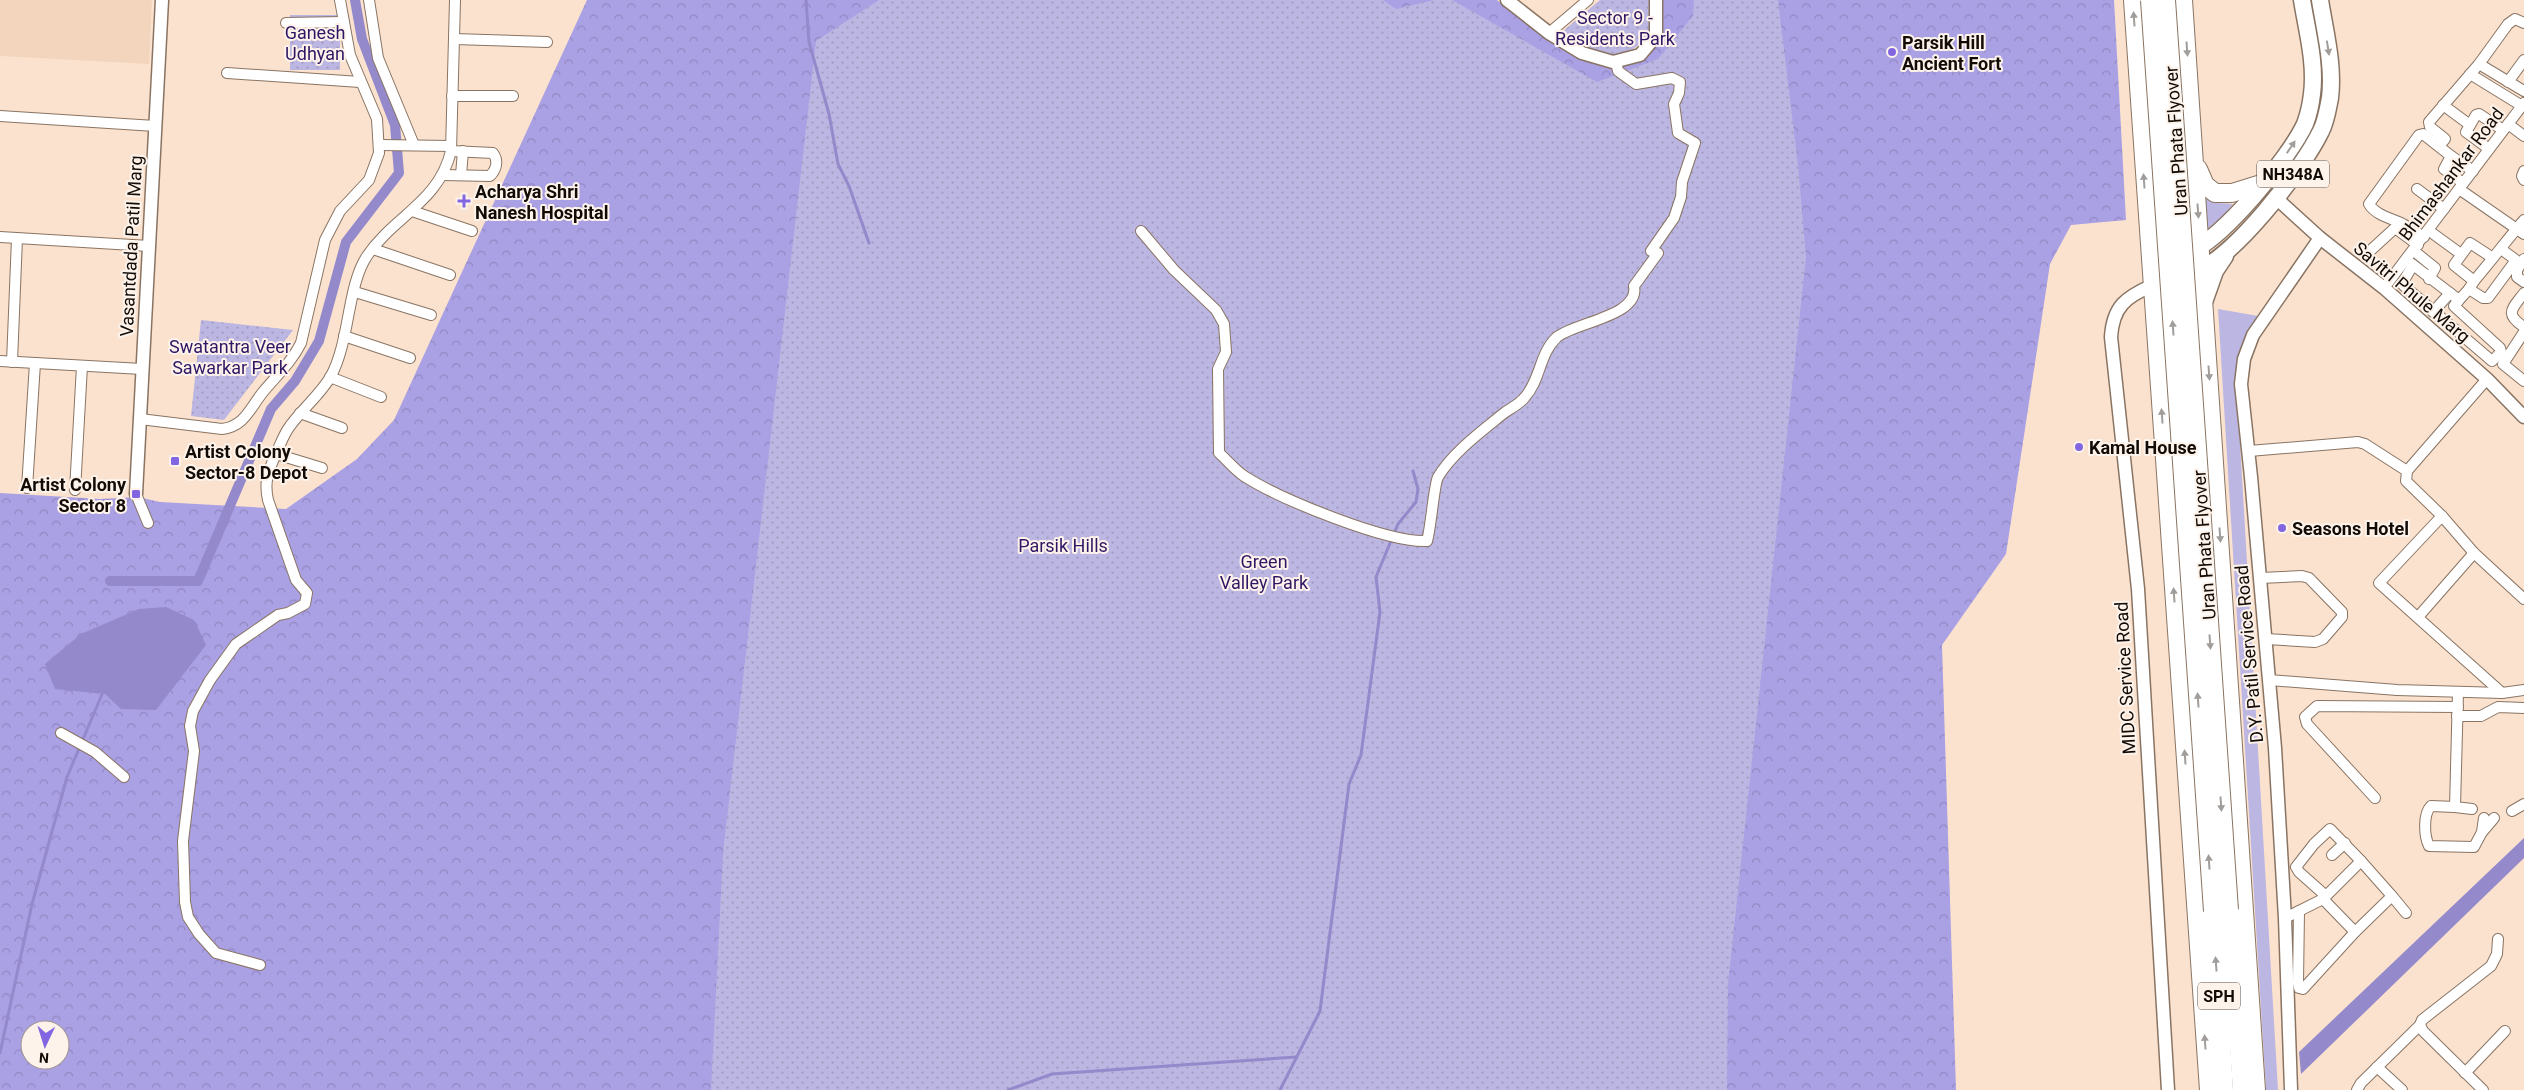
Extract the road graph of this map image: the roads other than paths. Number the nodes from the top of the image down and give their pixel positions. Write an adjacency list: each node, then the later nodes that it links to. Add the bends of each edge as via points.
1 (162, 0): 34 (street, Vasantdada Patil Marg)
2 (340, 0): 14 (street)
3 (369, 0): 37 (street, via 378,58)
4 (455, 0): 18 (street)
5 (1507, 0): 17 (street)
6 (1588, 0): 17 (street)
7 (1656, 0): 21 (street, via 1656,36 1640,54)
8 (2133, 0): 74 (highway, one-way to 8)
9 (2150, 0): 141 (highway, Uran Phata Flyover / SPH, one-way to 9, bridge)
10 (2166, 0): 141 (highway, Uran Phata Flyover / SPH, one-way to 141, bridge)
11 (2183, 0): 44 (highway, one-way to 44)
12 (2302, 0): 50 (highway, NH348A, one-way to 12, via 2293,146 2306,122 2312,95 2313,66)
13 (2320, 0): 53 (highway, NH348A, one-way to 53, via 2330,65 2330,98 2322,128 2308,155)
14 (344, 22): 15 (street); 25 (street, via 350,56)
15 (286, 23)
16 (2524, 23): 22 (street, via 2515,19 2508,24)
17 (1548, 32): 21 (street, via 1582,53)
18 (454, 40): 19 (street); 28 (street)
19 (547, 42)
20 (2524, 60): 26 (street)
21 (1616, 61): 58 (street, via 1618,71 1636,84 1672,78 1680,82 1674,104 1678,133 1695,143 1674,218 1650,250 1658,253 1634,286 1631,300 1612,315 1569,329 1556,338 1544,352 1525,398 1473,439 1437,478 1427,540 1414,541 1387,534 1309,508 1243,476 1219,453 1218,369 1226,352 1224,324 1216,310 1174,270)
22 (2479, 64): 24 (street); 26 (street)
23 (227, 73): 25 (street)
24 (2470, 74): 30 (street); 31 (street)
25 (360, 82): 38 (street, via 377,119)
26 (2508, 82): 27 (street)
27 (2524, 91)
28 (452, 96): 29 (street); 40 (street)
29 (512, 96)
30 (2443, 105): 33 (street); 39 (street, via 2429,123 2445,139)
31 (2523, 105): 35 (street, Bhimashankar Road)
32 (0, 116): 34 (street)
33 (2470, 125): 35 (street, via 2478,113); 41 (street, via 2466,133)
34 (155, 126): 65 (street, Vasantdada Patil Marg)
35 (2506, 127): 36 (street); 41 (street, Bhimashankar Road)
36 (2524, 136)
37 (414, 145): 38 (street); 40 (street)
38 (384, 146): 106 (street, via 369,180 340,211 325,240 301,343 294,357 263,392 247,417 230,428 222,429)
39 (2439, 146): 43 (street); 64 (street, via 2423,134 2419,135 2369,204 2395,223 2402,224)
40 (451, 148): 42 (street); 47 (street)
41 (2489, 149): 45 (street, Bhimashankar Road)
42 (462, 151): 48 (street); 48 (street, via 493,153 496,158 495,171 490,176)
43 (2451, 156): 45 (street); 51 (street, via 2444,169)
44 (2194, 160): 50 (highway, via 2205,185 2215,193 2232,193); 66 (highway, one-way to 66)
45 (2472, 170): 51 (street, Bhimashankar Road)
46 (2524, 171): 49 (street)
47 (443, 175): 48 (street); 55 (street)
48 (461, 175)
49 (2524, 180)
50 (2261, 184): 66 (highway, NH348A, via 2230,224)
51 (2461, 186): 54 (street, Bhimashankar Road); 59 (street)
52 (2417, 189): 54 (street)
53 (2275, 197): 60 (highway, NH348A); 63 (street, Savitri Phule Marg)
54 (2444, 209): 64 (street, Bhimashankar Road)
55 (412, 211): 57 (street); 67 (street)
56 (2524, 220): 59 (street)
57 (472, 231)
58 (1142, 231)
59 (2520, 231): 71 (street)
60 (2243, 236): 75 (highway, NH348A); 87 (highway, via 2215,271)
61 (0, 237): 62 (street)
62 (17, 238): 65 (street); 96 (street)
63 (2320, 238): 81 (street, Savitri Phule Marg); 108 (street, D.Y. Patil Service Road, via 2248,347 2241,384)
64 (2421, 241): 68 (street, via 2395,228); 70 (street); 73 (street, Bhimashankar Road); 77 (street, via 2435,268)
65 (149, 246): 99 (street, Vasantdada Patil Marg)
66 (2200, 248): 74 (highway, NH348A); 75 (highway)
67 (373, 249): 76 (street); 82 (street, via 366,257)
68 (2371, 250)
69 (2505, 252): 80 (street, via 2516,260 2488,298 2483,298)
70 (2461, 254): 71 (street, via 2470,243); 80 (street, via 2454,265)
71 (2493, 258): 80 (street)
72 (2524, 259): 78 (street, via 2517,274)
73 (2410, 262): 77 (street); 81 (street, Bhimashankar Road); 88 (street, via 2403,284)
74 (2151, 264): 79 (highway); 85 (street)
75 (2202, 270): 79 (highway, NH348A); 87 (highway)
76 (450, 275)
77 (2430, 278): 83 (street)
78 (2524, 282)
79 (2153, 284): 85 (street, MIDC Service Road); 153 (highway, one-way to 79)
80 (2472, 285): 86 (street)
81 (2384, 288): 101 (street, Savitri Phule Marg)
82 (355, 292): 89 (street); 92 (street)
83 (2450, 293): 86 (street); 88 (street)
84 (2524, 293): 90 (street, via 2511,315)
85 (2134, 294): 152 (street, MIDC Service Road, via 2117,310 2111,337 2138,589)
86 (2459, 300): 94 (street, via 2454,306 2500,348)
87 (2204, 304): 156 (highway, one-way to 156)
88 (2433, 312): 94 (street, via 2490,361)
89 (431, 315)
90 (2524, 327)
91 (2524, 332): 94 (street)
92 (344, 336): 93 (street); 100 (street)
93 (410, 358)
94 (2501, 358): 102 (street, via 2503,366)
95 (0, 361): 96 (street)
96 (12, 362): 97 (street)
97 (35, 363): 98 (street); 112 (street)
98 (82, 366): 99 (street); 113 (street)
99 (142, 369): 106 (street, Vasantdada Patil Marg)
100 (330, 377): 103 (street); 104 (street)
101 (2487, 379): 105 (street, Savitri Phule Marg); 111 (street)
102 (2524, 381)
103 (381, 397)
104 (300, 413): 107 (street); 109 (street)
105 (2524, 417)
106 (140, 419): 114 (street, Vasantdada Patil Marg)
107 (342, 428)
108 (2248, 451): 111 (street, via 2358,442); 118 (street, D.Y. Patil Service Road)
109 (276, 454): 110 (street); 147 (street, via 267,473 265,487 296,580 307,593 305,604 278,615 236,644 193,711 190,726 194,751 183,841 188,917 216,953)
110 (322, 468)
111 (2407, 471): 115 (street, via 2406,481)
112 (27, 488)
113 (76, 490)
114 (136, 494): 116 (street)
115 (2442, 516): 117 (street); 120 (street, via 2379,582)
116 (148, 522)
117 (2474, 554): 119 (street); 120 (street)
118 (2260, 578): 121 (street, D.Y. Patil Service Road); 121 (street, via 2309,578 2342,612 2342,617 2323,639 2315,642)
119 (2524, 599)
120 (2418, 617): 125 (street)
121 (2266, 639): 122 (street, D.Y. Patil Service Road)
122 (2269, 680): 124 (street); 144 (street, D.Y. Patil Service Road)
123 (2524, 690): 125 (street)
124 (2458, 692): 125 (street); 127 (street)
125 (2502, 693)
126 (2524, 708): 127 (street, via 2498,707 2481,716)
127 (2458, 712): 130 (street, via 2317,706 2309,711 2305,717 2307,724); 132 (street)
128 (62, 732): 129 (street, via 95,752)
129 (124, 777)
130 (2375, 798)
131 (2524, 804): 134 (street)
132 (2455, 807): 133 (street); 135 (street, via 2431,806 2428,809 2425,833 2430,846 2474,847)
133 (2472, 809)
134 (2512, 812)
135 (2489, 818)
136 (2345, 843): 137 (street); 138 (street); 140 (street, via 2330,829 2297,864 2299,872 2310,877)
137 (2332, 855)
138 (2361, 861): 139 (street); 140 (street)
139 (2392, 896): 143 (street); 145 (street)
140 (2324, 897): 142 (street); 145 (street)
141 (2221, 910): 154 (highway, Uran Phata Flyover / SPH, one-way to 141); 155 (highway, Uran Phata Flyover / SPH)
142 (2299, 911): 144 (street); 145 (street, via 2299,988 2303,989)
143 (2406, 913)
144 (2285, 918): 157 (street, D.Y. Patil Service Road)
145 (2355, 932)
146 (2498, 939): 148 (street, via 2497,954 2491,966 2422,1020)
147 (260, 965)
148 (2420, 1025): 150 (street); 151 (street)
149 (2506, 1031): 151 (street)
150 (2377, 1067): 158 (street); 159 (street)
151 (2465, 1073): 160 (street)
152 (2168, 1090)
153 (2209, 1090)
154 (2224, 1090)
155 (2242, 1090)
156 (2256, 1090)
157 (2291, 1090)
158 (2357, 1090)
159 (2402, 1090)
160 (2483, 1090)

